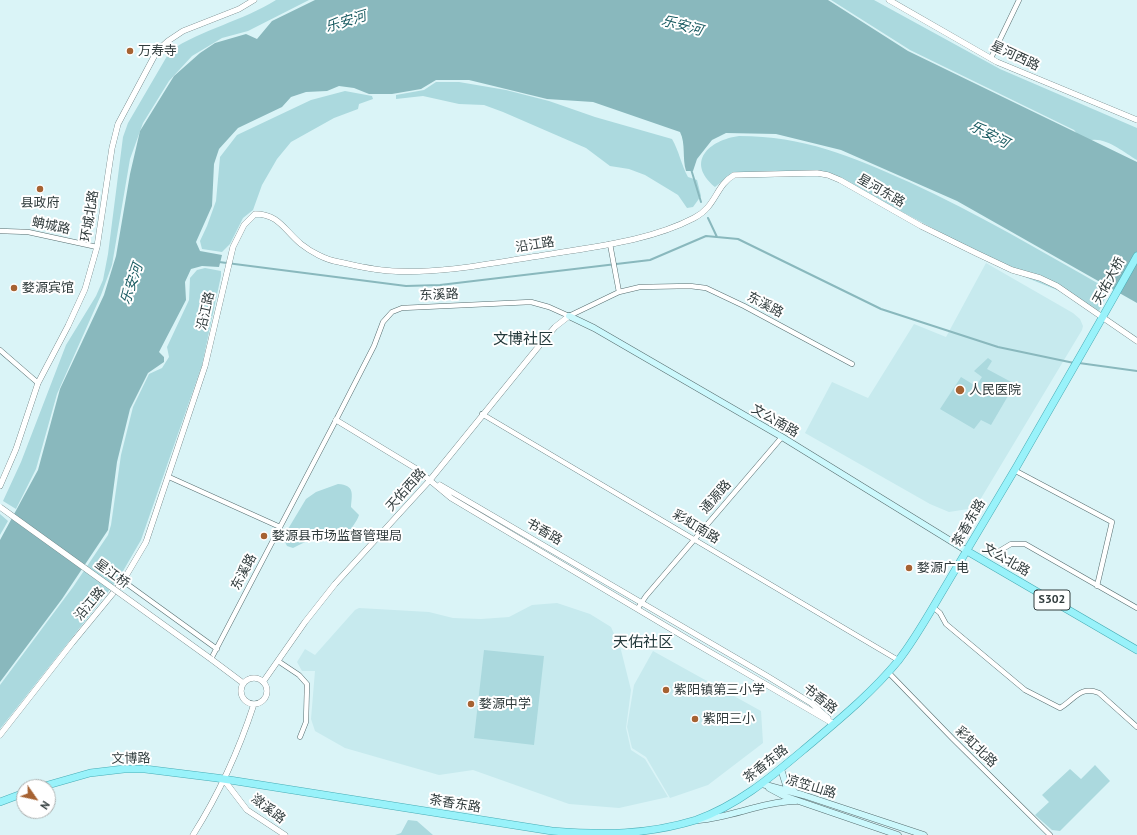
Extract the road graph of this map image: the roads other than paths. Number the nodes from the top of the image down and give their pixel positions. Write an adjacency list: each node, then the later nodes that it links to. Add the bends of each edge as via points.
1 (254, 0): 8 (street, 环城北路, via 183,31 157,51 118,124)
2 (889, 0): 4 (street, 星河西路)
3 (1019, 0): 4 (street)
4 (991, 58): 5 (street, 星河西路)
5 (1137, 120)
6 (0, 231): 8 (street, 蚺城路, via 28,232)
7 (610, 244): 10 (street); 12 (street, 星河东路, via 634,241 702,214 709,208 723,184 734,175 817,173 840,180 921,226 1012,270 1057,286); 21 (street, 沿江路, via 450,270 392,271 331,260 302,245 280,222 269,215 255,214 240,230 230,259 205,366)
8 (97, 246): 16 (street, 环城北路, via 85,289)
9 (1137, 256): 12 (main road, 天佑大桥)
10 (619, 292): 11 (street, 东溪路); 15 (street, 东溪路, via 640,287 706,288)
11 (568, 316): 17 (street, 天佑西路, via 543,341); 18 (street, 东溪路, via 531,302 402,308 392,312 384,322); 19 (main road, 文公南路, via 594,328)
12 (1103, 318): 13 (street, 星河东路); 20 (main road, 茶香东路)
13 (1137, 341)
14 (0, 350): 16 (street)
15 (852, 364)
16 (38, 383): 23 (street, 环城北路, via 16,449)
17 (482, 414): 22 (street, 天佑西路); 26 (street, 彩虹南路)
18 (336, 420): 22 (street, 书香路); 25 (street, 东溪路)
19 (782, 437): 26 (street, 通源路); 27 (main road, 文公南路)
20 (1014, 470): 27 (main road, 茶香东路); 30 (street, via 1112,522)
21 (169, 477): 25 (street); 29 (street, 沿江路, via 146,542)
22 (430, 480): 31 (street, 书香路); 33 (street, 书香路, via 451,498); 39 (street, 天佑西路, via 335,584)
23 (0, 486)
24 (0, 507): 37 (street, 星江桥, bridge)
25 (280, 527): 35 (street, 东溪路)
26 (695, 539): 31 (street, 通源路); 38 (street, 彩虹南路)
27 (967, 551): 32 (main road, 茶香东路); 36 (main road, 文公北路 / S302)
28 (996, 553): 30 (street, via 1011,544 1025,544)
29 (123, 581): 35 (street); 46 (street, 沿江路)
30 (1096, 586): 34 (street)
31 (641, 602): 33 (street, 通源路); 44 (street, 书香路, via 811,703)
32 (933, 607): 38 (main road, 茶香东路); 45 (street, via 946,624 1025,690 1060,708 1082,691 1099,692)
33 (638, 608): 44 (street, 书香路)
34 (1137, 608)
35 (217, 649): 37 (street, 东溪路)
36 (1137, 650)
37 (211, 659): 42 (street, 星江桥)
38 (898, 660): 40 (main road, 茶香东路)
39 (278, 661): 41 (street, 天佑西路); 47 (street, via 300,675 307,684 306,722)
40 (888, 672): 44 (main road, 茶香东路); 61 (street, 彩虹北路)
41 (263, 682): 42 (street, via 253,678); 43 (street, via 266,696 261,702)
42 (244, 684): 43 (street, via 241,691 244,699)
43 (254, 704): 49 (street)
44 (834, 724): 48 (main road, 茶香东路)
45 (1137, 727)
46 (0, 735)
47 (300, 737)
48 (781, 769): 51 (main road, 茶香东路); 53 (main road, via 786,784)
49 (224, 780): 50 (main road, 文博路, via 145,769 124,769 72,777); 56 (street); 57 (street, 潋溪路, via 247,810); 58 (main road, 茶香东路, via 552,831)
50 (56, 782)
51 (762, 784): 53 (main road, 凉笠山路); 55 (main road, 茶香东路)
52 (16, 796): 54 (main road)
53 (802, 798): 55 (main road, via 752,807 722,817); 59 (main road, 凉笠山路); 60 (main road, 凉笠山路)
54 (0, 802)
55 (696, 820): 58 (main road, 茶香东路)
56 (193, 835)
57 (285, 835)
58 (628, 835)
59 (898, 835)
60 (924, 835)
61 (1050, 835)

